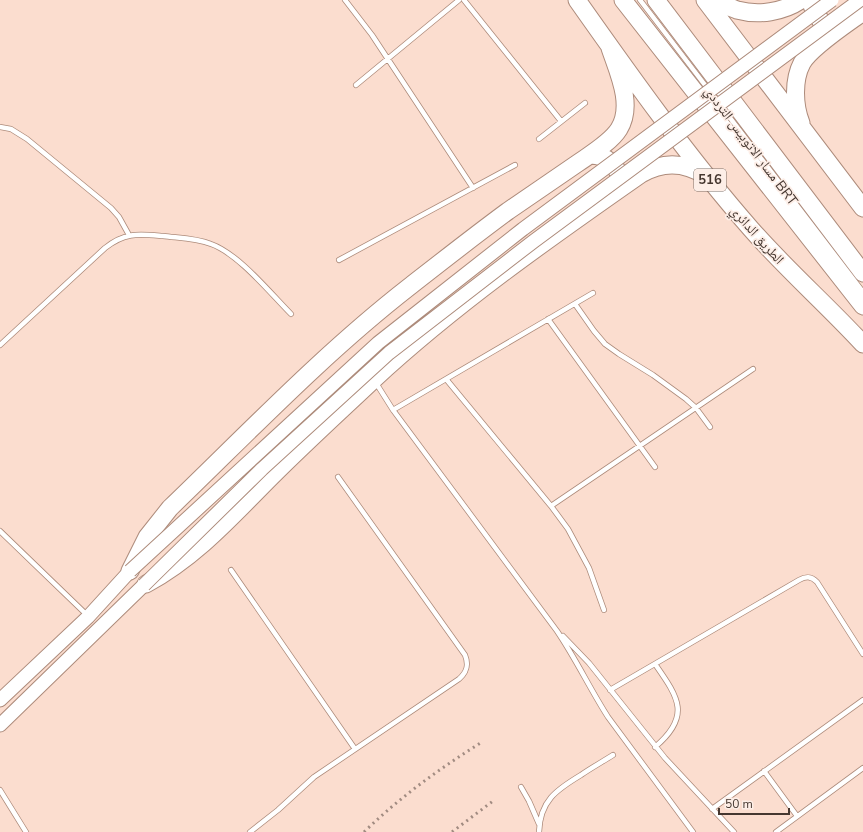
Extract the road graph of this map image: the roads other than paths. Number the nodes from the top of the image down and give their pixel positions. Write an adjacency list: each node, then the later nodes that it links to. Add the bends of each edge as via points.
1 (345, 0): 17 (lane)
2 (459, 0): 17 (lane)
3 (464, 0): 20 (lane)
4 (577, 0): 16 (highway, الطريق الدائري / 516)
5 (623, 0): 36 (highway)
6 (640, 0): 33 (lane, مسار الاتوبيس الترددي BRT)
7 (656, 0): 32 (highway)
8 (705, 0): 22 (highway)
9 (714, 0): 10 (highway, via 739,10 759,13 779,10)
10 (801, 0)
11 (811, 0): 15 (highway, via 817,17 830,27)
12 (832, 0): 53 (main road, bridge, via 523,229 378,343)
13 (860, 0): 54 (main road, bridge, via 534,241 389,353 262,469)
14 (863, 12): 15 (highway)
15 (839, 29): 22 (highway, via 802,62 797,81 796,101)
16 (610, 48): 24 (highway, via 625,95 625,114 613,137); 26 (highway, الطريق الدائري / 516)
17 (387, 59): 18 (lane); 27 (lane)
18 (356, 85)
19 (585, 103): 20 (lane)
20 (561, 122): 23 (lane)
21 (0, 127): 30 (lane, via 11,129 27,139 111,208 120,217)
22 (806, 134): 29 (highway)
23 (539, 139)
24 (590, 155): 28 (highway, via 607,158 615,166 620,177); 53 (highway, via 508,212 407,288 336,348 170,508 147,537)
25 (515, 165): 27 (lane)
26 (706, 176): 28 (highway, via 688,166 667,164 647,170); 39 (highway, الطريق الدائري / 516, via 774,255)
27 (473, 188): 31 (lane)
28 (620, 188): 43 (highway, via 538,246 443,320)
29 (863, 208)
30 (129, 235): 37 (lane, via 198,240 218,246 235,257); 40 (lane, via 112,242)
31 (339, 260)
32 (863, 273)
33 (863, 292)
34 (593, 293): 35 (lane)
35 (575, 304): 38 (lane); 44 (lane, via 594,331 612,349 664,383)
36 (863, 306)
37 (292, 314)
38 (548, 319): 42 (lane); 47 (lane)
39 (863, 344)
40 (0, 345)
41 (753, 369): 44 (lane)
42 (446, 379): 45 (lane); 50 (lane)
43 (374, 380): 45 (lane); 54 (highway, via 199,548 173,568)
44 (696, 408): 46 (lane); 47 (lane)
45 (393, 410): 57 (lane)
46 (710, 427)
47 (640, 446): 48 (lane); 50 (lane)
48 (655, 467)
49 (338, 477): 65 (lane, via 467,660 466,671 459,679)
50 (551, 506): 55 (lane, via 583,555)
51 (0, 531): 56 (lane)
52 (231, 570): 65 (lane)
53 (130, 571): 56 (main road)
54 (144, 585): 63 (main road)
55 (604, 610)
56 (88, 617): 61 (main road)
57 (557, 631): 60 (lane, via 582,654); 77 (lane, via 608,717)
58 (863, 654): 59 (lane, via 817,582 806,577)
59 (655, 664): 60 (lane); 64 (lane, via 673,690 678,706 672,729)
60 (610, 690): 64 (lane)
61 (0, 700)
62 (863, 700): 68 (lane)
63 (0, 725)
64 (655, 747): 71 (lane)
65 (355, 749): 75 (lane, via 305,784)
66 (612, 755): 73 (lane, via 557,790 545,805)
67 (863, 768): 72 (lane)
68 (764, 771): 71 (lane); 72 (lane)
69 (521, 787): 73 (lane)
70 (0, 790): 74 (lane)
71 (712, 809): 78 (lane)
72 (798, 816): 79 (lane)
73 (539, 824): 76 (lane)
74 (26, 832)
75 (250, 832)
76 (539, 832)
77 (693, 832)
78 (734, 832)
79 (776, 832)

